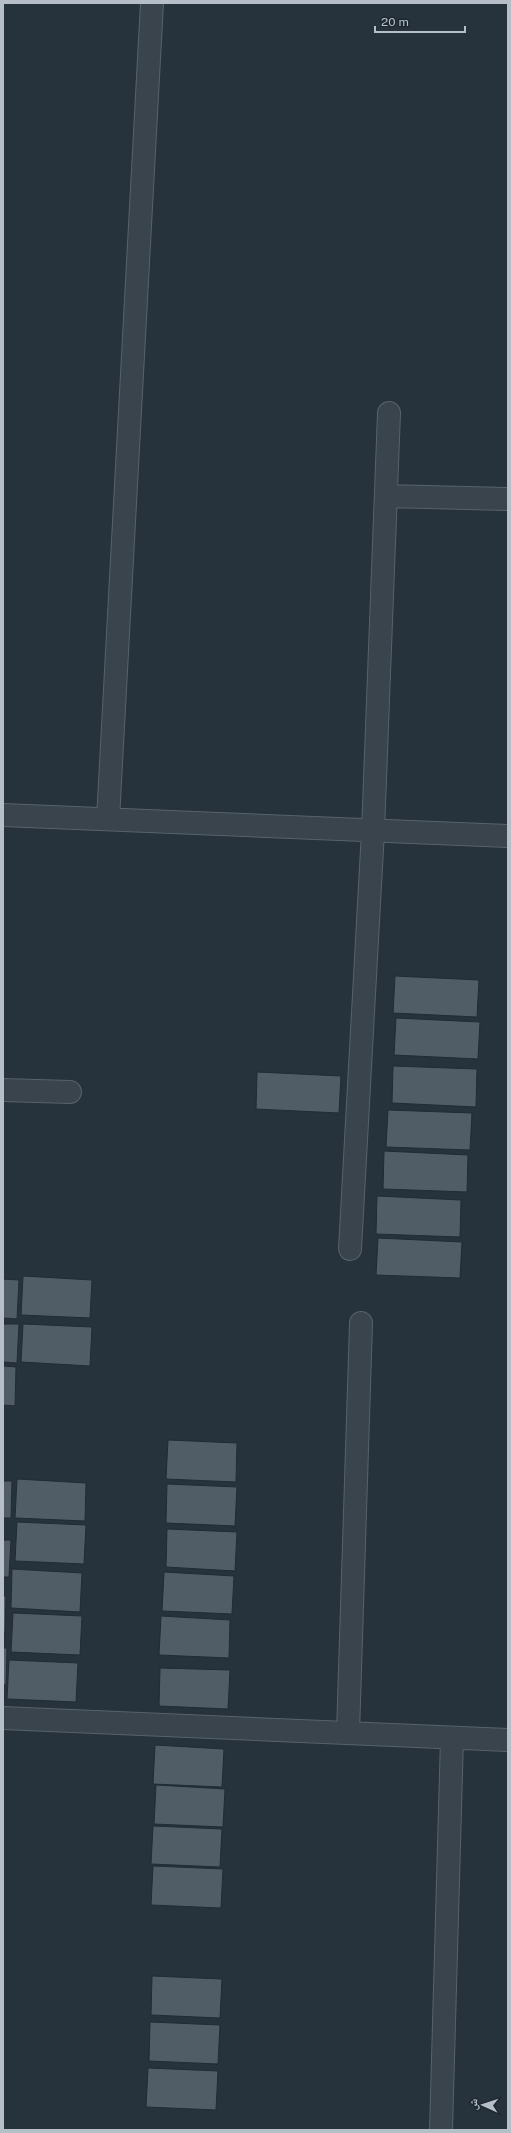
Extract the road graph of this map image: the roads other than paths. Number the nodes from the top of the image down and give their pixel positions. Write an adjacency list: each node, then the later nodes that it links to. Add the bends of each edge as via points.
1 (152, 3): 6 (street)
2 (389, 413): 3 (street)
3 (386, 496): 4 (street); 7 (street)
4 (507, 499)
5 (3, 815): 6 (street)
6 (108, 819): 7 (street)
7 (373, 831): 8 (street); 11 (street)
8 (508, 836)
9 (3, 1090): 10 (street)
10 (70, 1092)
11 (350, 1249)
12 (361, 1323): 14 (street)
13 (3, 1718): 14 (street)
14 (348, 1733): 15 (street)
15 (452, 1738): 16 (street); 17 (street)
16 (508, 1740)
17 (440, 2130)

